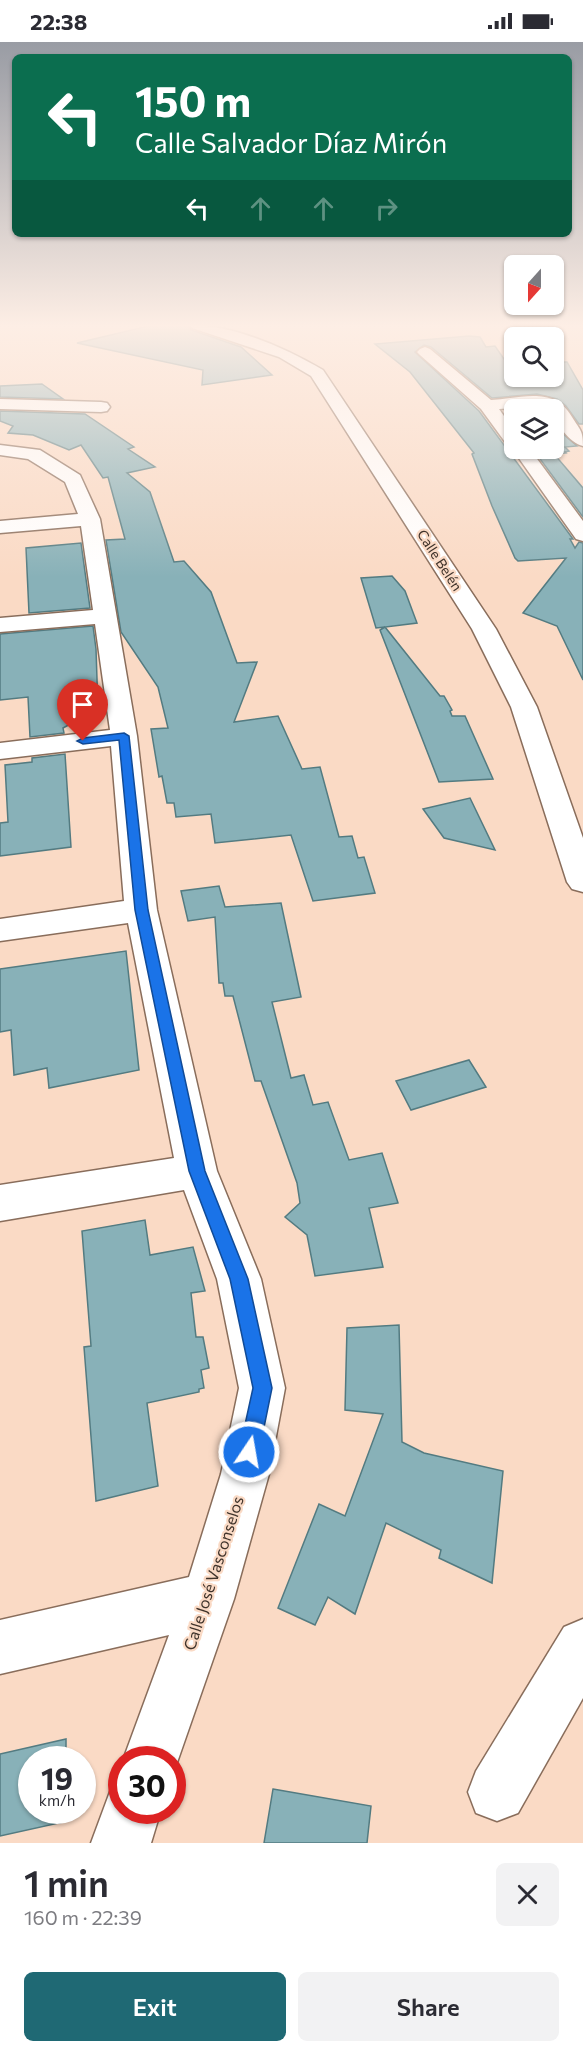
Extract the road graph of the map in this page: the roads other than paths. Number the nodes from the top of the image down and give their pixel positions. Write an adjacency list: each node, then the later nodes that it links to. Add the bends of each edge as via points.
1 (341, 409): 15 (street, Calle Belén, via 484,629 524,707)
2 (490, 409): 4 (street)
3 (559, 409): 5 (street)
4 (504, 428)
5 (583, 441)
6 (0, 450): 8 (street, Calle José Vasconselos, via 33,454 73,479)
7 (527, 459): 10 (street)
8 (90, 519): 9 (street); 11 (street, Calle José Vasconselos)
9 (0, 527)
10 (583, 535)
11 (104, 616): 12 (street); 13 (street, Calle José Vasconselos)
12 (0, 625)
13 (124, 736): 14 (street); 16 (street, Calle José Vasconselos)
14 (0, 751)
15 (583, 882)
16 (141, 910): 17 (street); 18 (street, Calle José Vasconselos)
17 (0, 930)
18 (197, 1171): 19 (street); 20 (street, Calle José Vasconselos, via 239,1279 262,1388 244,1474)
19 (0, 1203)
20 (208, 1599): 22 (street); 23 (street, Calle José Vasconselos)
21 (583, 1646): 24 (street)
22 (0, 1647)
23 (155, 1746)
24 (496, 1792)
25 (127, 1824): 26 (street)
26 (121, 1843)

